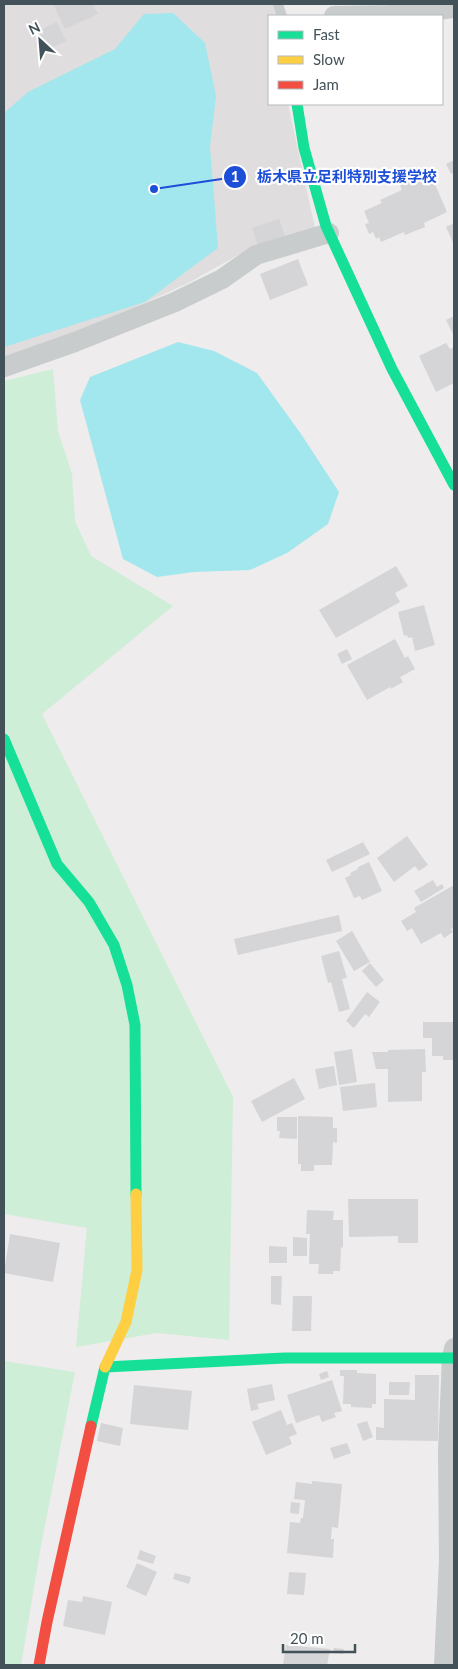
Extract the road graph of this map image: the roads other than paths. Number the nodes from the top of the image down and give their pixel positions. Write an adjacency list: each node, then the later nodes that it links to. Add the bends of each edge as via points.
1 (454, 8): 2 (street)
2 (390, 15)
3 (298, 105): 4 (street, via 304,148)
4 (329, 233): 5 (street, via 256,255 222,279 175,302); 6 (street, via 392,369)
5 (4, 367)
6 (454, 485)
7 (4, 739): 9 (street, via 57,864 89,902 114,945 135,1025 137,1270 126,1322)
8 (454, 1355): 9 (street, via 285,1358); 11 (street, via 448,1450 449,1561)
9 (105, 1367): 10 (street)
10 (39, 1665)
11 (444, 1665)

